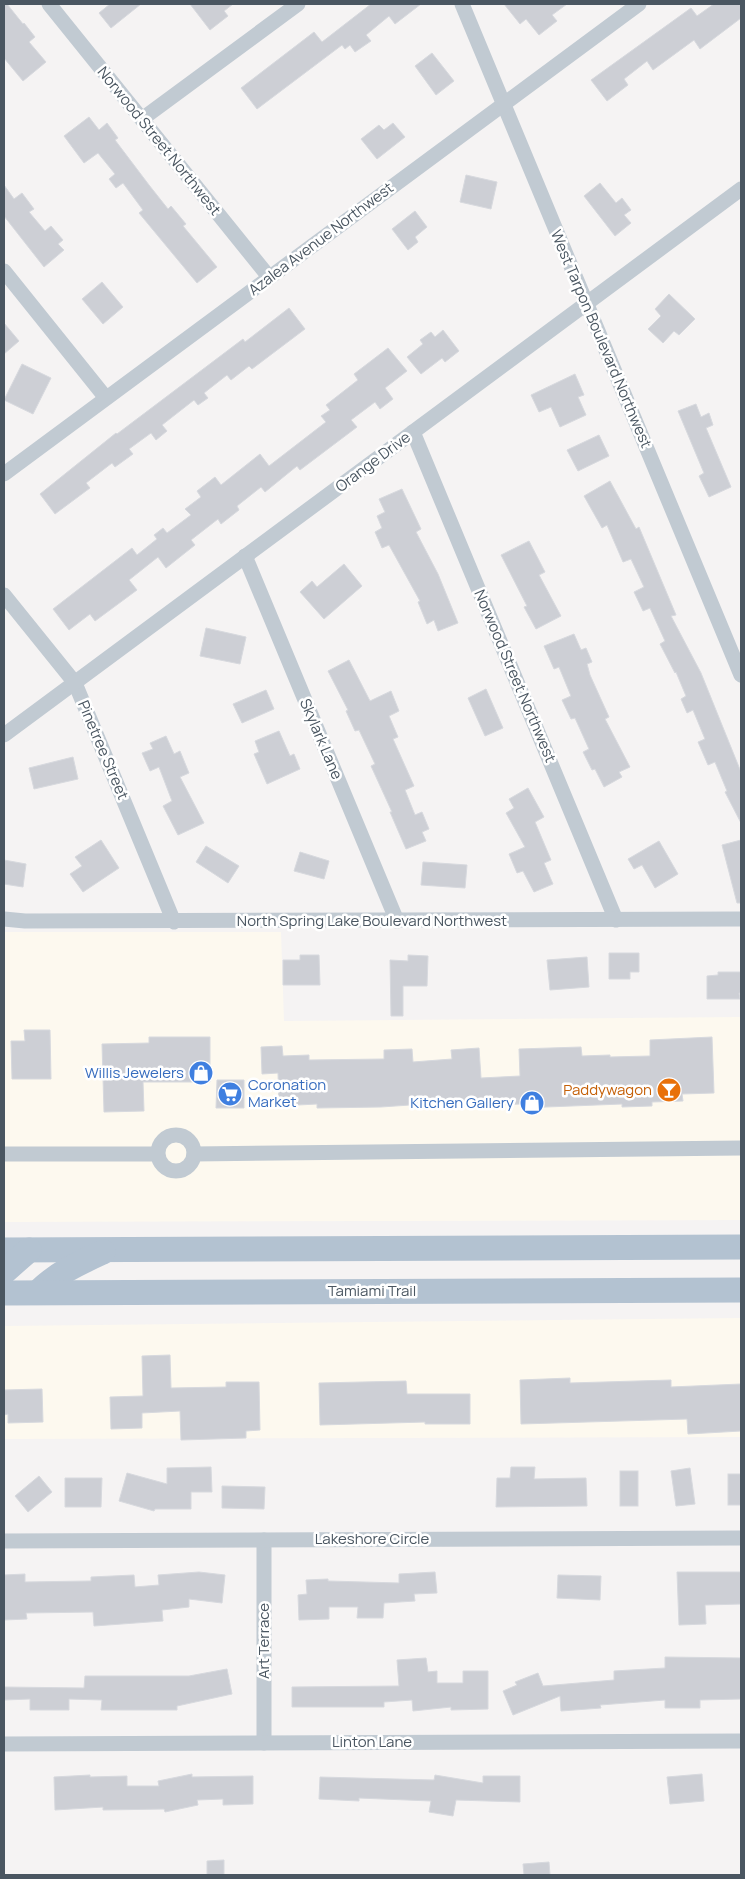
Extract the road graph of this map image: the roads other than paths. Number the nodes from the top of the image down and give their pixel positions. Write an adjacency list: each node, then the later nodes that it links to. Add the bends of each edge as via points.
1 (49, 4): 6 (street, Norwood Street Northwest)
2 (298, 4): 6 (street)
3 (462, 4): 5 (street, West Tarpon Boulevard Northwest)
4 (639, 4): 5 (street, Azalea Avenue Northwest)
5 (503, 104): 9 (street, Azalea Avenue Northwest); 10 (street, West Tarpon Boulevard Northwest)
6 (142, 119): 9 (street, Norwood Street Northwest)
7 (741, 189): 10 (street, Orange Drive)
8 (4, 271): 11 (street)
9 (269, 277): 11 (street, Azalea Avenue Northwest)
10 (587, 303): 12 (street, Orange Drive); 16 (street, West Tarpon Boulevard Northwest)
11 (106, 398): 13 (street, Azalea Avenue Northwest)
12 (413, 432): 14 (street, Orange Drive); 20 (street, Norwood Street Northwest)
13 (4, 474)
14 (245, 556): 17 (street, Orange Drive); 22 (street, Skylark Lane)
15 (4, 595): 17 (street, Pinetree Street)
16 (741, 675)
17 (75, 682): 18 (street, Orange Drive); 23 (street, Pinetree Street)
18 (4, 735)
19 (4, 919): 23 (street, North Spring Lake Boulevard Northwest)
20 (616, 920): 21 (street, North Spring Lake Boulevard Northwest); 22 (street, North Spring Lake Boulevard Northwest)
21 (741, 920)
22 (397, 921): 23 (street, North Spring Lake Boulevard Northwest)
23 (174, 922)
24 (741, 1148): 27 (street)
25 (4, 1154): 26 (street)
26 (157, 1154): 27 (street, via 164,1167 175,1171 187,1168); 27 (street, via 163,1140 180,1134 190,1140)
27 (194, 1154)
28 (741, 1247): 29 (main road)
29 (110, 1249): 31 (main road); 35 (main road, via 52,1278)
30 (4, 1250): 31 (main road)
31 (29, 1250): 32 (main road)
32 (4, 1272)
33 (741, 1290): 35 (main road, Tamiami Trail)
34 (4, 1292): 35 (main road, Tamiami Trail)
35 (38, 1292)
36 (741, 1538): 37 (street, Lakeshore Circle)
37 (264, 1540): 38 (street, Lakeshore Circle); 40 (street, Art Terrace)
38 (4, 1541)
39 (741, 1741): 40 (street, Linton Lane)
40 (264, 1742): 41 (street, Linton Lane)
41 (4, 1744)

